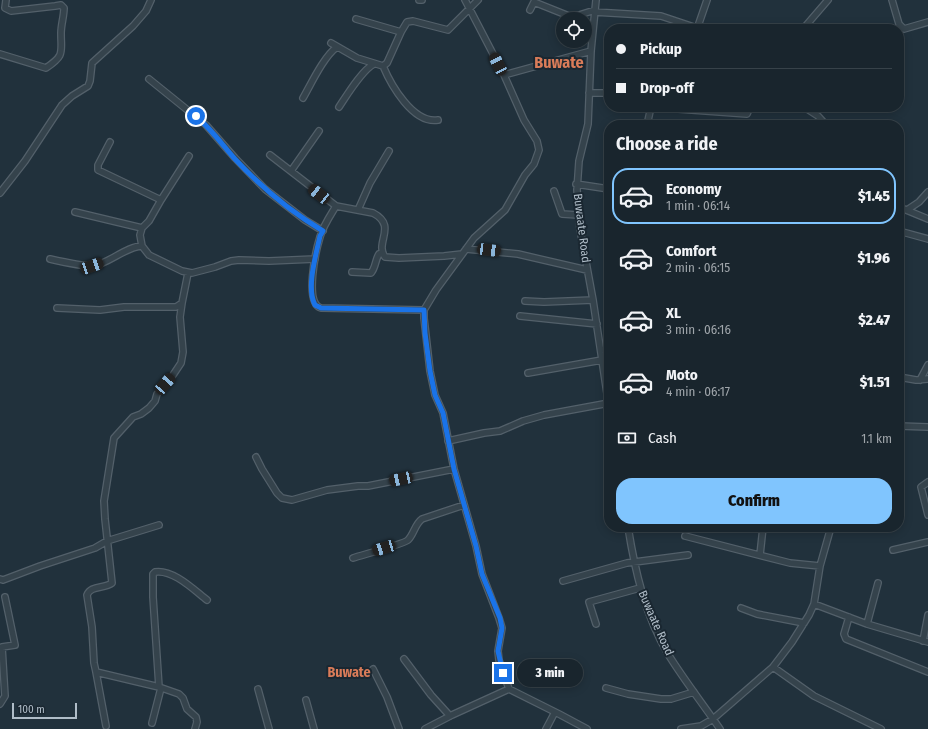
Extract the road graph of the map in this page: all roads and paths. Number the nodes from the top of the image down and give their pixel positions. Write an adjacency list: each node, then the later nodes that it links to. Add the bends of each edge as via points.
1 (6, 0): 23 (street, via 5,8 8,10 62,6 62,49 53,63 46,68)
2 (151, 0): 47 (street, via 133,26 92,63 88,86 62,105 25,161)
3 (465, 0): 9 (street)
4 (478, 0): 9 (street)
5 (596, 0): 11 (street, Buwaate Road)
6 (707, 0): 15 (street)
7 (828, 0): 16 (street)
8 (892, 0): 17 (street)
9 (470, 9): 19 (street, via 448,30 411,21 405,24); 26 (street)
10 (530, 10): 11 (street, via 534,2 574,16)
11 (594, 11): 14 (street, via 661,16); 22 (street, Buwaate Road)
12 (356, 19): 19 (street)
13 (928, 22): 18 (street)
14 (684, 24)
15 (700, 24)
16 (807, 24)
17 (899, 24)
18 (904, 28)
19 (400, 32): 25 (street, via 387,63)
20 (331, 43): 21 (street)
21 (337, 47): 24 (street); 30 (street, via 320,68)
22 (591, 51): 26 (street); 28 (street, Buwaate Road)
23 (0, 54)
24 (374, 64): 25 (street); 31 (street, via 364,72)
25 (383, 66): 35 (street, via 393,87 408,106 425,119)
26 (504, 75): 61 (street, via 524,120 537,141 538,154 505,210)
27 (149, 79): 57 (street, via 206,125 265,189)
28 (589, 93): 29 (street); 43 (street, Buwaate Road, via 588,124)
29 (604, 93)
30 (303, 98)
31 (339, 107)
32 (719, 112): 33 (street, via 747,114)
33 (748, 112)
34 (812, 112): 36 (street)
35 (438, 120)
36 (822, 120)
37 (319, 131): 42 (street)
38 (110, 142): 48 (street, via 98,170)
39 (389, 151): 51 (street)
40 (189, 156): 48 (street)
41 (270, 156): 42 (street)
42 (291, 171): 49 (street)
43 (576, 184): 44 (street); 54 (street, Buwaate Road)
44 (604, 188)
45 (554, 191): 54 (street, via 562,214)
46 (928, 192): 52 (street)
47 (0, 193)
48 (161, 200): 56 (street)
49 (336, 206): 51 (street); 57 (street)
50 (904, 209): 52 (street)
51 (358, 210): 62 (street, via 373,213 383,222 386,229)
52 (908, 210): 55 (street)
53 (75, 212): 56 (street)
54 (578, 215): 66 (street, Buwaate Road)
55 (928, 219)
56 (142, 228): 60 (street)
57 (323, 231): 64 (street)
58 (904, 232): 59 (street)
59 (928, 239)
60 (142, 246): 65 (street, via 134,247 92,266); 68 (street, via 148,255)
61 (466, 248): 63 (street); 66 (street, via 518,254)
62 (383, 253): 63 (street, via 388,258); 67 (street, via 378,254 371,273)
63 (462, 254): 73 (street)
64 (315, 258): 68 (street, via 231,261); 73 (street, via 312,289 313,302 318,307)
65 (50, 259)
66 (588, 270): 70 (street, Buwaate Road)
67 (352, 272)
68 (188, 273): 71 (street)
69 (525, 300): 70 (street)
70 (593, 300): 75 (street, Buwaate Road)
71 (182, 303): 72 (street, via 176,307 100,310); 99 (street, via 181,363 149,408 133,417 114,438 104,500)
72 (57, 308)
73 (424, 310): 88 (street, via 430,371 435,395 443,413)
74 (520, 316): 75 (street)
75 (596, 324): 76 (street, Buwaate Road)
76 (601, 350): 77 (street); 78 (street, Buwaate Road)
77 (604, 350)
78 (602, 360): 80 (street, Buwaate Road); 81 (street)
79 (928, 365): 84 (street)
80 (604, 373)
81 (528, 374)
82 (904, 378): 84 (street)
83 (928, 379): 84 (street)
84 (920, 380)
85 (604, 405): 88 (street, via 544,414 500,431)
86 (904, 426): 87 (street)
87 (928, 427)
88 (448, 441): 90 (street)
89 (256, 457): 90 (street, via 277,493 282,498 292,500 327,490 368,486)
90 (454, 469): 92 (street)
91 (928, 482): 93 (street, via 921,487)
92 (464, 506): 104 (street, via 422,519 406,542); 128 (street, via 482,574 500,618 502,628 499,660)
93 (928, 515)
94 (159, 525): 99 (street)
95 (629, 532): 105 (street, Buwaate Road)
96 (762, 532): 102 (street)
97 (830, 532): 106 (street)
98 (685, 536): 102 (street)
99 (107, 541): 107 (street, via 95,548); 124 (street, via 112,583 92,589 87,595)
100 (928, 542): 101 (street)
101 (893, 550)
102 (760, 555): 106 (street, via 790,563)
103 (688, 556): 105 (street)
104 (353, 558)
105 (634, 562): 108 (street); 110 (street, Buwaate Road)
106 (820, 566): 113 (street)
107 (0, 580)
108 (562, 581)
109 (878, 583): 119 (street)
110 (640, 588): 118 (street, via 589,602); 130 (street, Buwaate Road, via 668,654)
111 (5, 597): 132 (street, via 15,645 2,647 5,696)
112 (208, 600): 126 (street, via 182,580 160,571 153,574)
113 (814, 604): 116 (street); 117 (street)
114 (741, 608): 117 (street, via 757,614)
115 (928, 615): 120 (street)
116 (849, 618): 119 (street); 125 (street, via 844,634 846,639)
117 (804, 623): 122 (street)
118 (596, 624)
119 (867, 624): 120 (street)
120 (925, 642)
121 (404, 659): 134 (street)
122 (773, 667): 135 (street); 148 (street, via 814,696)
123 (373, 669): 142 (street)
124 (96, 672): 126 (street); 137 (street)
125 (928, 672)
126 (160, 688): 136 (street); 139 (street, via 183,697 187,709 196,717)
127 (606, 688): 130 (street, via 666,700)
128 (509, 689): 133 (street); 134 (street)
129 (258, 690): 140 (street)
130 (694, 692): 135 (street, Buwaate Road)
131 (306, 700): 141 (street)
132 (0, 704)
133 (555, 712): 144 (street); 145 (street)
134 (450, 716): 138 (street)
135 (713, 719): 146 (street, via 701,726); 147 (street, Buwaate Road)
136 (152, 723)
137 (106, 726)
138 (436, 726): 143 (street)
139 (195, 729)
140 (269, 729)
141 (314, 729)
142 (399, 729)
143 (425, 729)
144 (546, 729)
145 (587, 729)
146 (681, 729)
147 (720, 729)
148 (881, 729)

